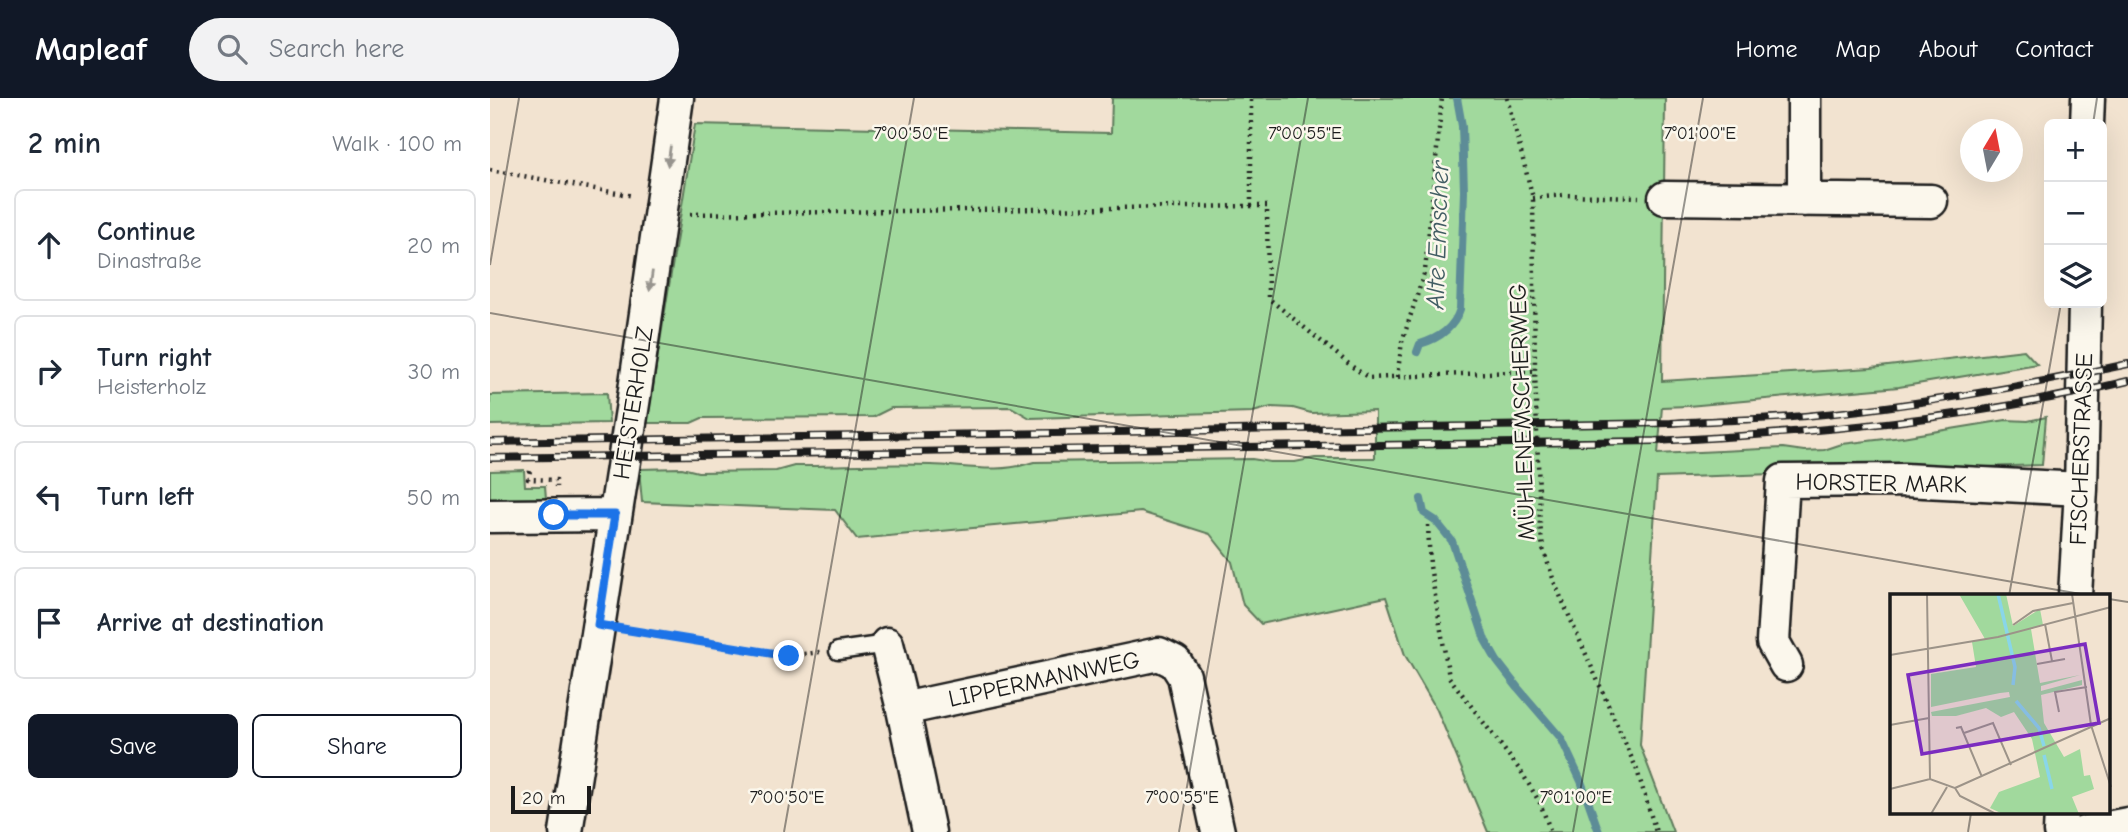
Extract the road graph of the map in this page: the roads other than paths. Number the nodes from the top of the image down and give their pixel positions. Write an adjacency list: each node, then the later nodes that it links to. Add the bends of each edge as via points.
1 (677, 98): 10 (street, HEISTERHOLZ, one-way to 10)
2 (1804, 98): 6 (street)
3 (2088, 98): 4 (street)
4 (2087, 119)
5 (1665, 198): 6 (street)
6 (1804, 200): 7 (street)
7 (1931, 201)
8 (2085, 308): 9 (street, FISCHERSTRASSE)
9 (2081, 489): 12 (street, FISCHERSTRASSE); 15 (street, HORSTER MARK, via 1904,480 1783,481 1773,642)
10 (615, 515): 11 (street); 19 (street, HEISTERHOLZ)
11 (490, 516)
12 (2075, 594)
13 (887, 644): 14 (lane); 16 (street)
14 (838, 651)
15 (1786, 665)
16 (903, 709): 20 (street); 21 (street, LIPPERMANNWEG, via 1158,654 1175,662 1184,676)
17 (2061, 814): 22 (street)
18 (2128, 824): 23 (street)
19 (566, 832)
20 (929, 832)
21 (1218, 832)
22 (2060, 832)
23 (2087, 832)

